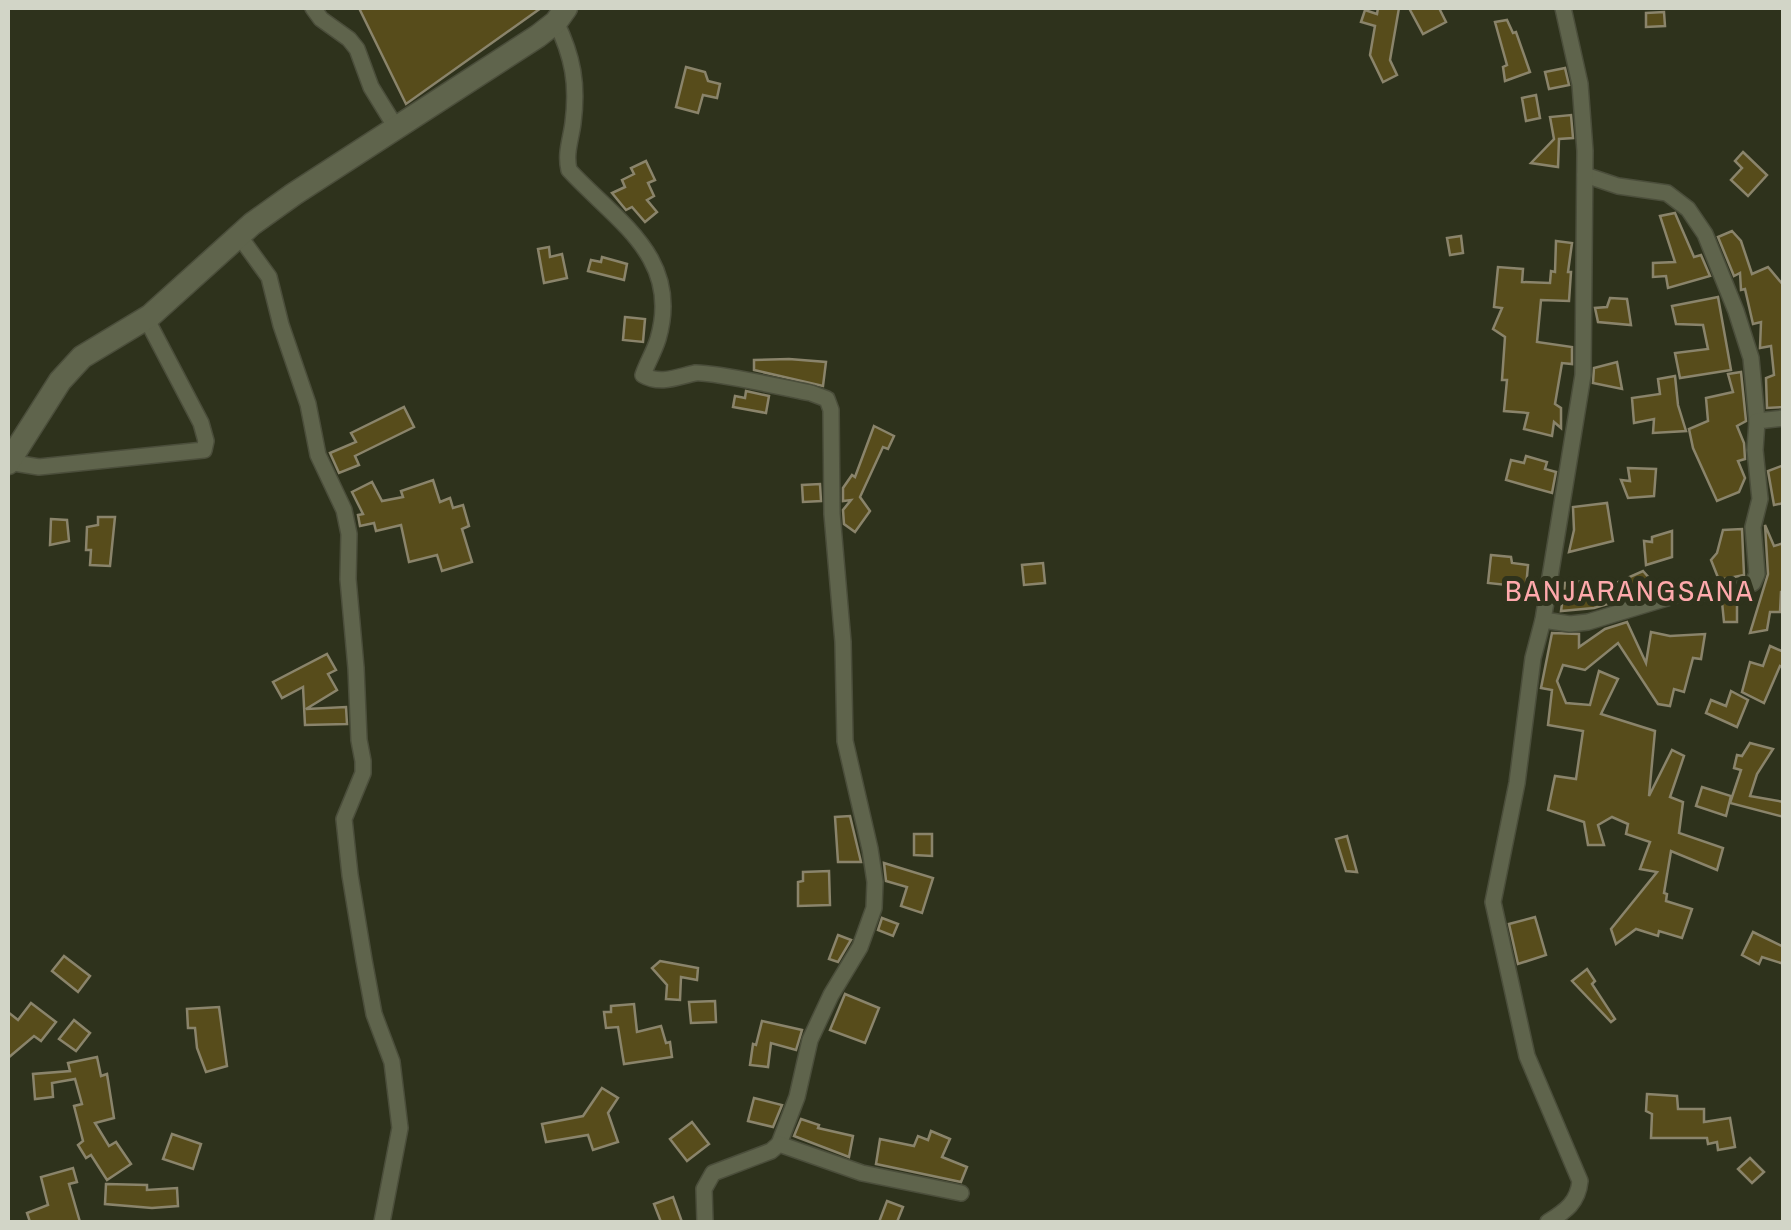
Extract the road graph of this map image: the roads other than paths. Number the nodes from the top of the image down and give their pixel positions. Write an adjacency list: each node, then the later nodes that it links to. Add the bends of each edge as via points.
1 (313, 8): 4 (street, via 358,50)
2 (1563, 8): 5 (street, via 1580,84)
3 (561, 15): 4 (street); 12 (street, via 577,86 569,170 645,246 660,289 661,326 642,375 672,380 698,372 811,393 827,398 831,410 845,742 872,866 874,908 810,1040)
4 (394, 126): 6 (street)
5 (1585, 175): 9 (street, via 1667,193 1688,209 1736,311 1751,358); 11 (street, via 1583,375)
6 (240, 237): 7 (street); 14 (street, via 269,277 318,455 348,534 363,773 344,819 374,1014 392,1062 400,1128)
7 (146, 318): 10 (street, via 82,357 60,380); 10 (street, via 201,423 204,450 39,466)
8 (1784, 418): 9 (street)
9 (1758, 421): 11 (street, via 1753,583 1677,595 1588,622)
10 (8, 463)
11 (1542, 620): 16 (street, via 1493,902 1528,1056 1580,1181 1572,1204)
12 (779, 1144): 13 (street, via 862,1174); 15 (street, via 713,1174 704,1189)
13 (961, 1192)
14 (382, 1222)
15 (706, 1222)
16 (1548, 1222)

